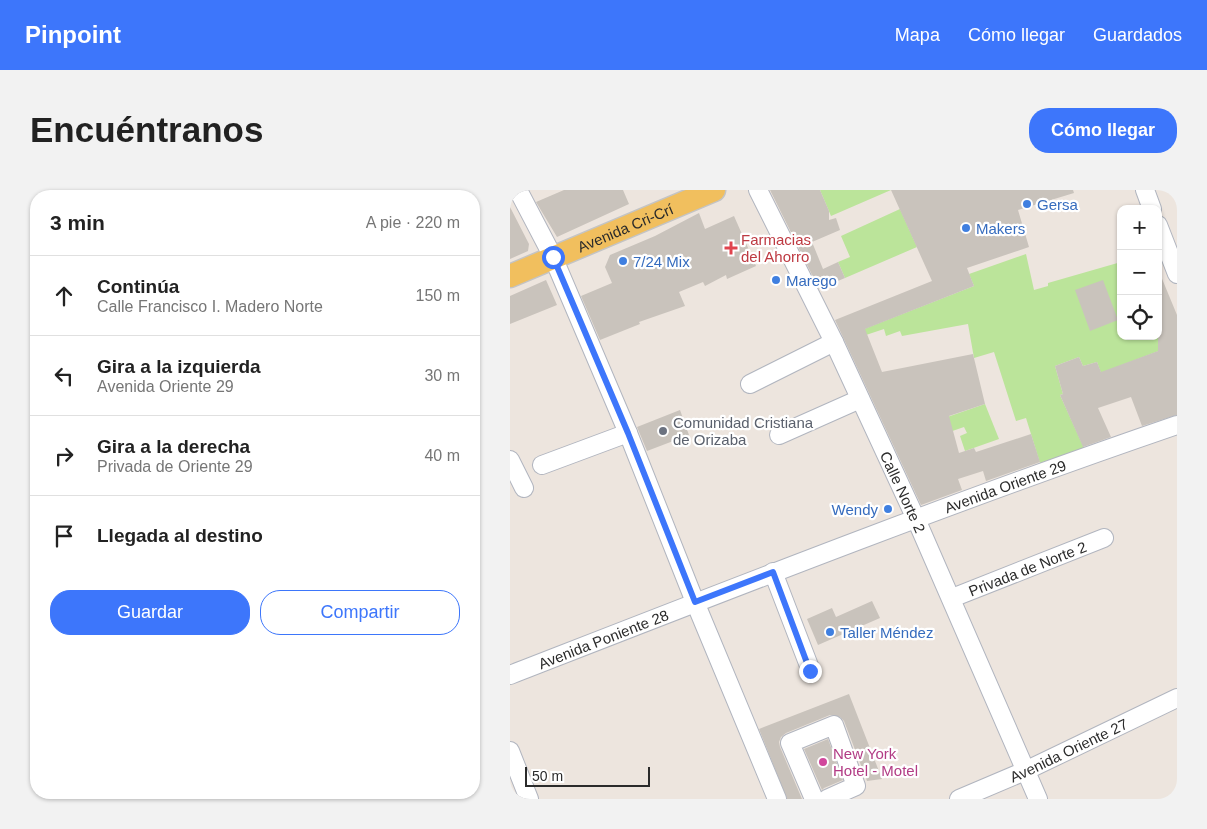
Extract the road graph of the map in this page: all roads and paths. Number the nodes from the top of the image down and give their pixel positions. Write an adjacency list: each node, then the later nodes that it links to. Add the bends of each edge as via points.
1 (518, 190): 7 (street)
2 (714, 190): 7 (main road, Avenida Cri-Crí)
3 (758, 190): 10 (street, Calle Norte 2)
4 (1144, 190): 5 (street)
5 (1150, 205)
6 (1162, 235): 8 (street)
7 (553, 257): 9 (main road, Avenida Cri-Crí); 14 (street)
8 (1177, 274)
9 (510, 276)
10 (834, 342): 11 (street); 12 (street, Calle Norte 2)
11 (750, 384)
12 (860, 399): 15 (street); 19 (street, Calle Norte 2)
13 (1177, 425): 19 (street, Avenida Oriente 29)
14 (628, 433): 17 (street); 23 (street)
15 (779, 436)
16 (510, 460): 18 (street)
17 (542, 465)
18 (524, 488)
19 (916, 519): 21 (street, Avenida Oriente 29); 22 (street, Calle Norte 2)
20 (1104, 538): 22 (street, Privada de Norte 2)
21 (773, 572): 23 (street, Avenida Oriente 29); 24 (street)
22 (952, 598): 28 (street, Calle Norte 2)
23 (695, 602): 25 (street, Avenida Poniente 28); 30 (street)
24 (810, 671)
25 (510, 675)
26 (1177, 698): 28 (street, Avenida Oriente 27)
27 (510, 751): 29 (street)
28 (1025, 771): 33 (street, Avenida Oriente 27); 34 (street, Calle Norte 2)
29 (529, 799)
30 (778, 799)
31 (814, 799): 32 (street, via 790,743 834,725 856,786)
32 (828, 799)
33 (959, 799)
34 (1038, 799)

